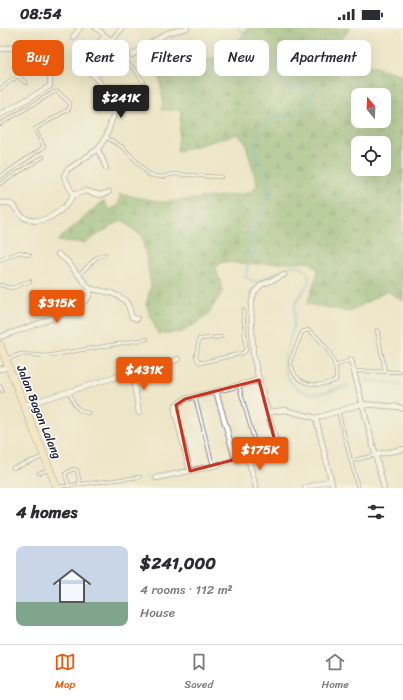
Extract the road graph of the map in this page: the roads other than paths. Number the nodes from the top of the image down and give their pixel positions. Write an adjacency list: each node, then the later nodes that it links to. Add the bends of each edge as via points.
1 (80, 28): 6 (street)
2 (96, 28): 7 (street)
3 (122, 28): 7 (street, via 113,39)
4 (187, 28): 5 (street)
5 (166, 30): 9 (street)
6 (73, 37)
7 (105, 37): 10 (street, via 86,58 88,69)
8 (2, 49): 14 (street, via 15,48 21,60 27,64 47,61 55,68 51,73 50,86)
9 (132, 54)
10 (96, 78): 11 (lane, via 112,62 118,60 126,62); 16 (street, via 116,100)
11 (143, 81)
12 (26, 83): 13 (lane, via 18,76)
13 (0, 89)
14 (0, 116)
15 (0, 124): 20 (lane, via 54,92 58,92 70,103 69,109 35,130 44,147)
16 (106, 137): 17 (street); 21 (lane, via 124,148 149,175)
17 (98, 149): 19 (street); 24 (street, via 66,170 64,176)
18 (43, 157): 22 (lane)
19 (106, 168)
20 (0, 177)
21 (221, 177)
22 (0, 184)
23 (109, 192): 24 (street, via 101,195 86,191)
24 (73, 195): 25 (street, via 61,211 38,220 22,215 17,208 7,202)
25 (0, 203)
26 (58, 254): 30 (street, via 62,255)
27 (105, 254): 30 (lane, via 96,258)
28 (30, 256): 29 (lane, via 20,252)
29 (0, 260)
30 (79, 275): 34 (street)
31 (284, 275): 38 (street, via 261,285 254,293 251,305)
32 (30, 281): 33 (lane, via 12,288)
33 (0, 285)
34 (90, 289): 36 (street, via 114,294 128,304 132,317); 40 (street, via 85,301 69,310)
35 (243, 310): 39 (lane)
36 (137, 319)
37 (377, 330): 52 (lane)
38 (252, 333): 39 (lane); 56 (street, via 253,354)
39 (244, 334): 41 (lane, via 246,350 243,353 200,363 196,357 199,339)
40 (0, 336)
41 (221, 337)
42 (147, 339): 44 (lane, via 46,356 21,354)
43 (1, 348): 44 (main road, Jalan Bagan Lalang)
44 (6, 359): 48 (main road, Jalan Bagan Lalang)
45 (178, 359): 47 (street)
46 (351, 360): 49 (lane); 51 (street)
47 (166, 365): 53 (street); 55 (lane)
48 (9, 366): 50 (street); 64 (main road, Jalan Bagan Lalang)
49 (335, 366): 49 (lane, via 336,380 326,384 316,385 296,376 290,362 302,332 308,330 314,334)
50 (0, 369)
51 (354, 371): 52 (lane); 63 (street)
52 (385, 371): 54 (lane)
53 (132, 372): 61 (street); 69 (street)
54 (401, 372)
55 (167, 376)
56 (259, 380): 57 (street); 67 (street)
57 (238, 385): 59 (street); 75 (lane)
58 (0, 386): 60 (lane)
59 (216, 391): 62 (street); 74 (street)
60 (2, 392)
61 (70, 392): 64 (street); 68 (lane, via 75,407)
62 (195, 397): 80 (lane); 83 (street, via 178,402 175,411)
63 (362, 404): 65 (street); 66 (street); 76 (street)
64 (25, 405): 77 (main road, Jalan Bagan Lalang)
65 (403, 409)
66 (338, 411): 70 (street); 79 (lane)
67 (269, 412): 70 (street, via 285,410); 71 (street)
68 (88, 413)
69 (139, 413)
70 (316, 418): 87 (street)
71 (277, 449): 73 (lane); 75 (street)
72 (403, 449): 76 (street)
73 (284, 450)
74 (234, 455)
75 (258, 455): 78 (street)
76 (375, 455): 79 (lane); 95 (street)
77 (46, 456): 81 (lane); 82 (main road, Jalan Bagan Lalang)
78 (248, 458): 80 (street); 91 (street)
79 (351, 461): 94 (lane)
80 (213, 466): 83 (street)
81 (13, 468)
82 (50, 469): 84 (lane); 90 (main road, Jalan Bagan Lalang)
83 (190, 471): 86 (street)
84 (39, 473)
85 (140, 477): 88 (lane)
86 (156, 478)
87 (331, 480): 92 (street); 93 (street)
88 (80, 484): 89 (lane); 89 (lane, via 77,470 73,468 65,474)
89 (69, 486): 90 (lane)
90 (57, 488)
91 (256, 488)
92 (304, 488)
93 (333, 488)
94 (358, 488)
95 (384, 488)

